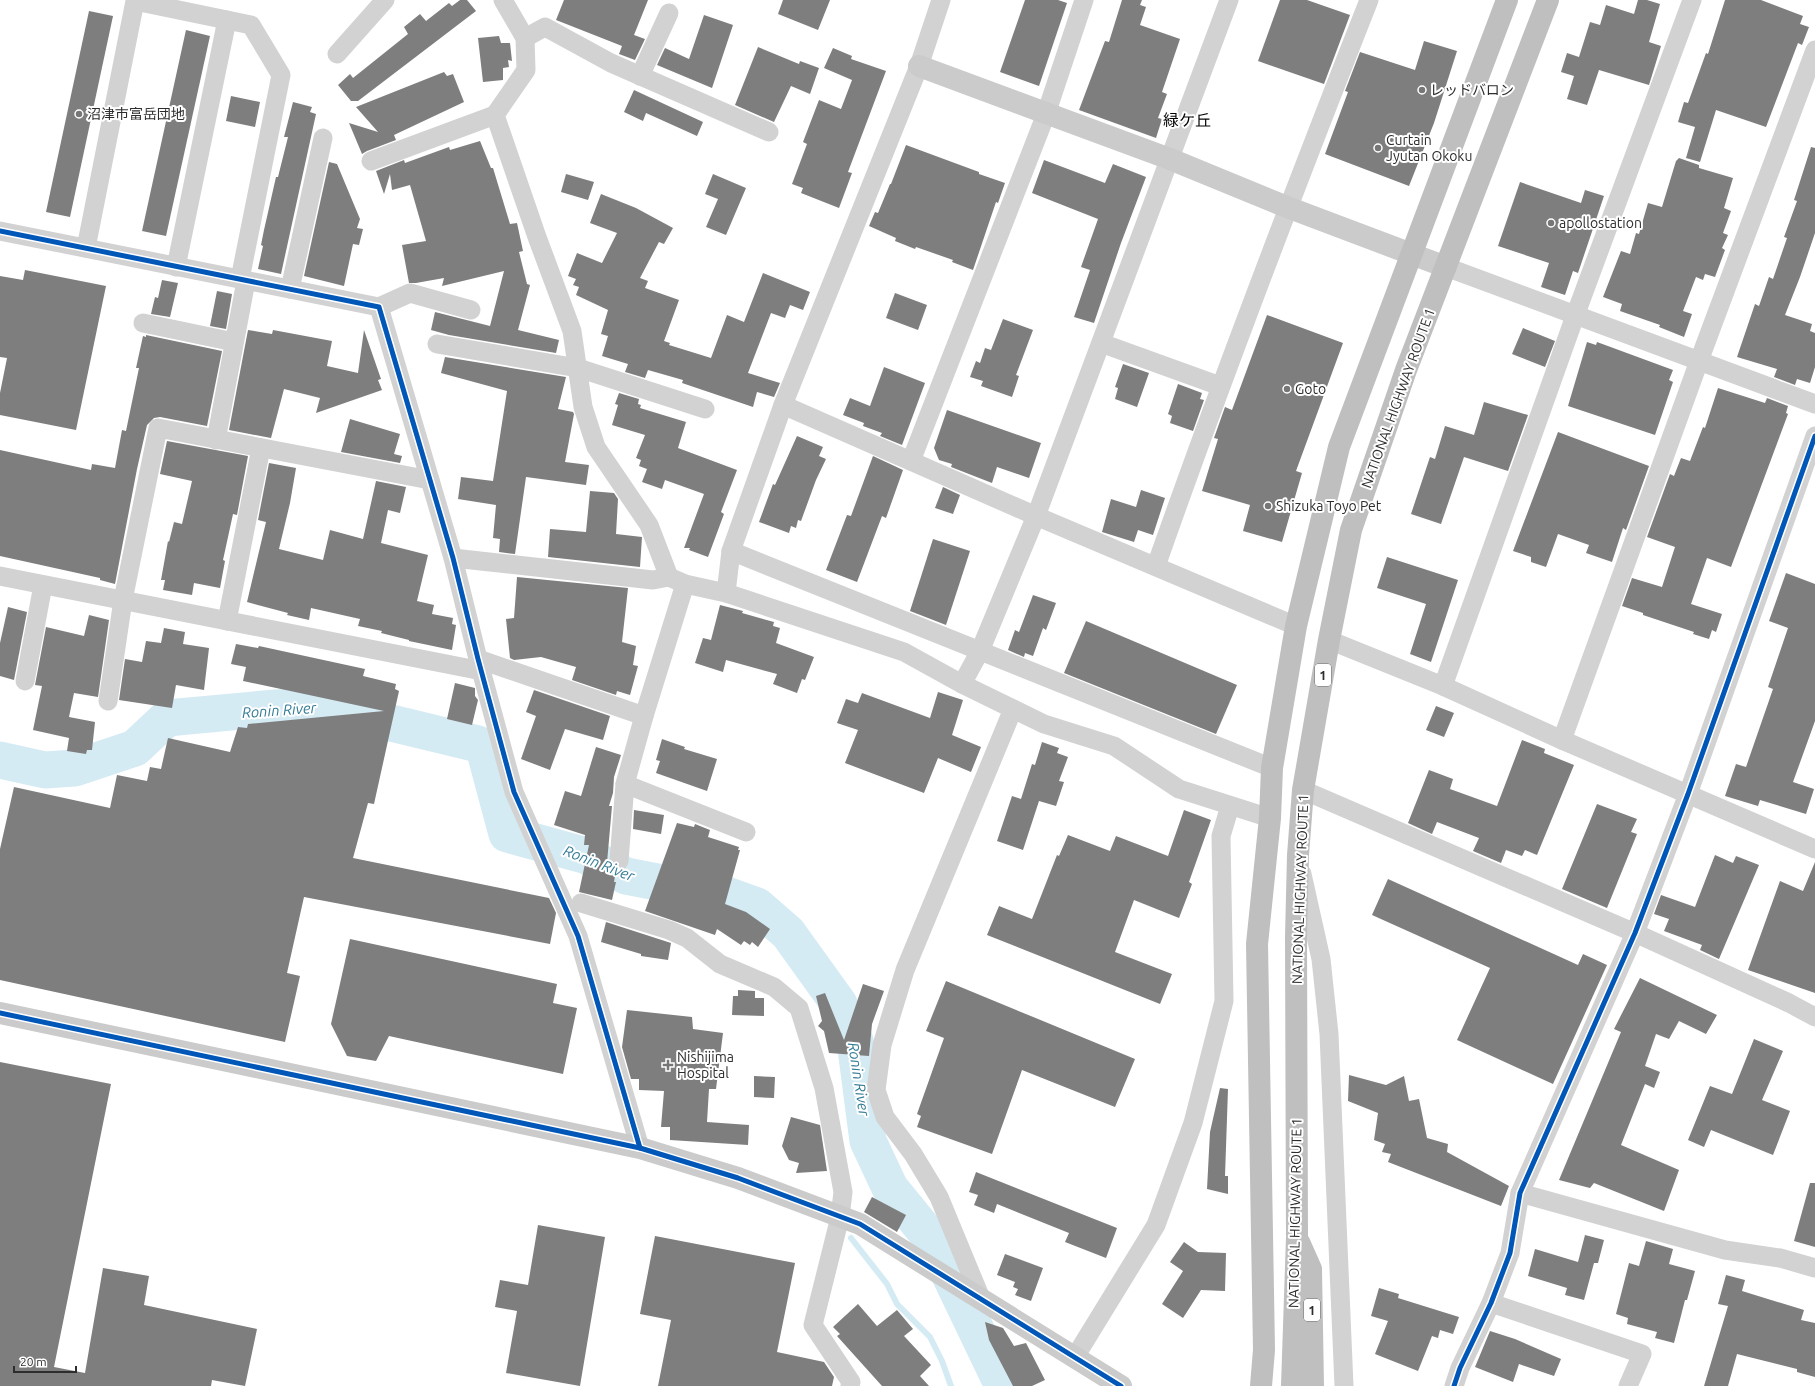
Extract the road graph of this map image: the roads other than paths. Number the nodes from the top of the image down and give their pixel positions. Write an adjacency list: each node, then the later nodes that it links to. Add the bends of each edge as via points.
1 (385, 0): 14 (street)
2 (503, 0): 12 (street)
3 (941, 0): 15 (street)
4 (1084, 0): 17 (street)
5 (1229, 0): 21 (street)
6 (1369, 0): 23 (street)
7 (1507, 0): 26 (highway)
8 (1548, 0): 28 (highway, NATIONAL HIGHWAY ROUTE 1 / 1)
9 (1692, 0): 33 (street)
10 (669, 13): 16 (street)
11 (227, 20): 25 (street, via 135,1); 27 (street); 29 (street, via 251,25 281,75)
12 (525, 38): 16 (street, via 545,27); 18 (street, via 526,70)
13 (1815, 50): 38 (street)
14 (337, 54)
15 (919, 66): 17 (street); 42 (street)
16 (640, 76): 19 (street)
17 (1046, 114): 21 (street); 47 (street)
18 (495, 116): 22 (street); 39 (street, via 572,331)
19 (769, 132)
20 (323, 138): 30 (street)
21 (1170, 159): 23 (street); 36 (street)
22 (371, 161)
23 (1287, 207): 26 (street); 40 (street)
24 (0, 231): 25 (street)
25 (86, 248): 27 (street)
26 (1411, 255): 28 (street); 59 (highway, via 1339,447)
27 (176, 267): 29 (street)
28 (1446, 267): 33 (street); 60 (highway, NATIONAL HIGHWAY ROUTE 1 / 1, via 1406,370 1351,530)
29 (243, 280): 30 (street); 35 (street)
30 (290, 290): 31 (street)
31 (379, 307): 32 (street, via 410,293); 48 (street)
32 (470, 310)
33 (1575, 316): 38 (street); 65 (street)
34 (143, 323): 35 (street)
35 (234, 342): 45 (street)
36 (1101, 343): 40 (street); 49 (street)
37 (437, 344): 39 (street)
38 (1699, 361): 41 (street); 69 (street)
39 (578, 368): 43 (street); 54 (street, via 584,407 596,447 649,525)
40 (1220, 386): 52 (street)
41 (1815, 404)
42 (783, 405): 47 (street); 50 (street)
43 (705, 409)
44 (1815, 436): 73 (street)
45 (216, 440): 46 (street); 57 (street, via 158,428)
46 (261, 448): 48 (street); 58 (street)
47 (911, 461): 49 (street)
48 (430, 480): 51 (street)
49 (1036, 516): 52 (street); 61 (street)
50 (731, 551): 56 (street); 61 (street)
51 (453, 558): 54 (street, via 653,580); 62 (street)
52 (1156, 566): 59 (street)
53 (0, 576): 55 (street)
54 (677, 580): 56 (street); 68 (street)
55 (43, 585): 57 (street); 63 (street)
56 (726, 593): 64 (street, via 904,652)
57 (124, 600): 58 (street); 66 (street)
58 (227, 621): 62 (street)
59 (1296, 626): 70 (highway)
60 (1329, 640): 65 (street); 72 (highway, NATIONAL HIGHWAY ROUTE 1 / 1)
61 (980, 651): 64 (street); 70 (street)
62 (480, 665): 68 (street); 84 (street, via 514,792 578,936)
63 (25, 681)
64 (962, 684): 67 (street)
65 (1443, 686): 69 (street)
66 (108, 700)
67 (1012, 709): 74 (street, via 1044,724 1114,746 1179,789); 89 (street, via 905,970 882,1045 876,1090 885,1118 914,1154 939,1197)
68 (644, 716): 71 (street)
69 (1562, 740): 73 (street)
70 (1272, 768): 75 (highway)
71 (625, 784): 76 (street); 79 (street)
72 (1303, 790): 78 (highway, NATIONAL HIGHWAY ROUTE 1 / 1); 81 (street)
73 (1688, 794): 77 (street); 81 (street)
74 (1230, 806): 75 (street); 92 (street, via 1221,836 1224,1001 1193,1123 1156,1225)
75 (1270, 818): 91 (highway, via 1257,944)
76 (746, 832)
77 (1814, 844)
78 (1298, 855): 87 (highway, NATIONAL HIGHWAY ROUTE 1 / 1); 99 (street, via 1321,959 1329,1034)
79 (619, 861)
80 (581, 903): 86 (street, via 687,938 720,964 774,987 799,1008 824,1088 843,1192)
81 (1635, 933): 83 (street); 85 (street)
82 (0, 1013): 84 (street)
83 (1815, 1017)
84 (640, 1148): 86 (street, via 738,1178)
85 (1520, 1193): 88 (street, via 1725,1250 1780,1258); 90 (street, via 1510,1253)
86 (840, 1217): 89 (street, via 860,1224); 93 (street, via 813,1325)
87 (1297, 1237): 97 (highway, NATIONAL HIGHWAY ROUTE 1 / 1); 98 (highway, 1, via 1311,1269)
88 (1815, 1268)
89 (976, 1297): 92 (street)
90 (1491, 1303): 100 (street); 101 (street, via 1642,1354)
91 (1264, 1350): 95 (highway); 96 (highway)
92 (1075, 1357): 94 (street)
93 (852, 1385)
94 (1121, 1386)
95 (1251, 1386)
96 (1261, 1386)
97 (1292, 1386)
98 (1313, 1386)
99 (1344, 1386)
100 (1454, 1386)
101 (1628, 1386)

